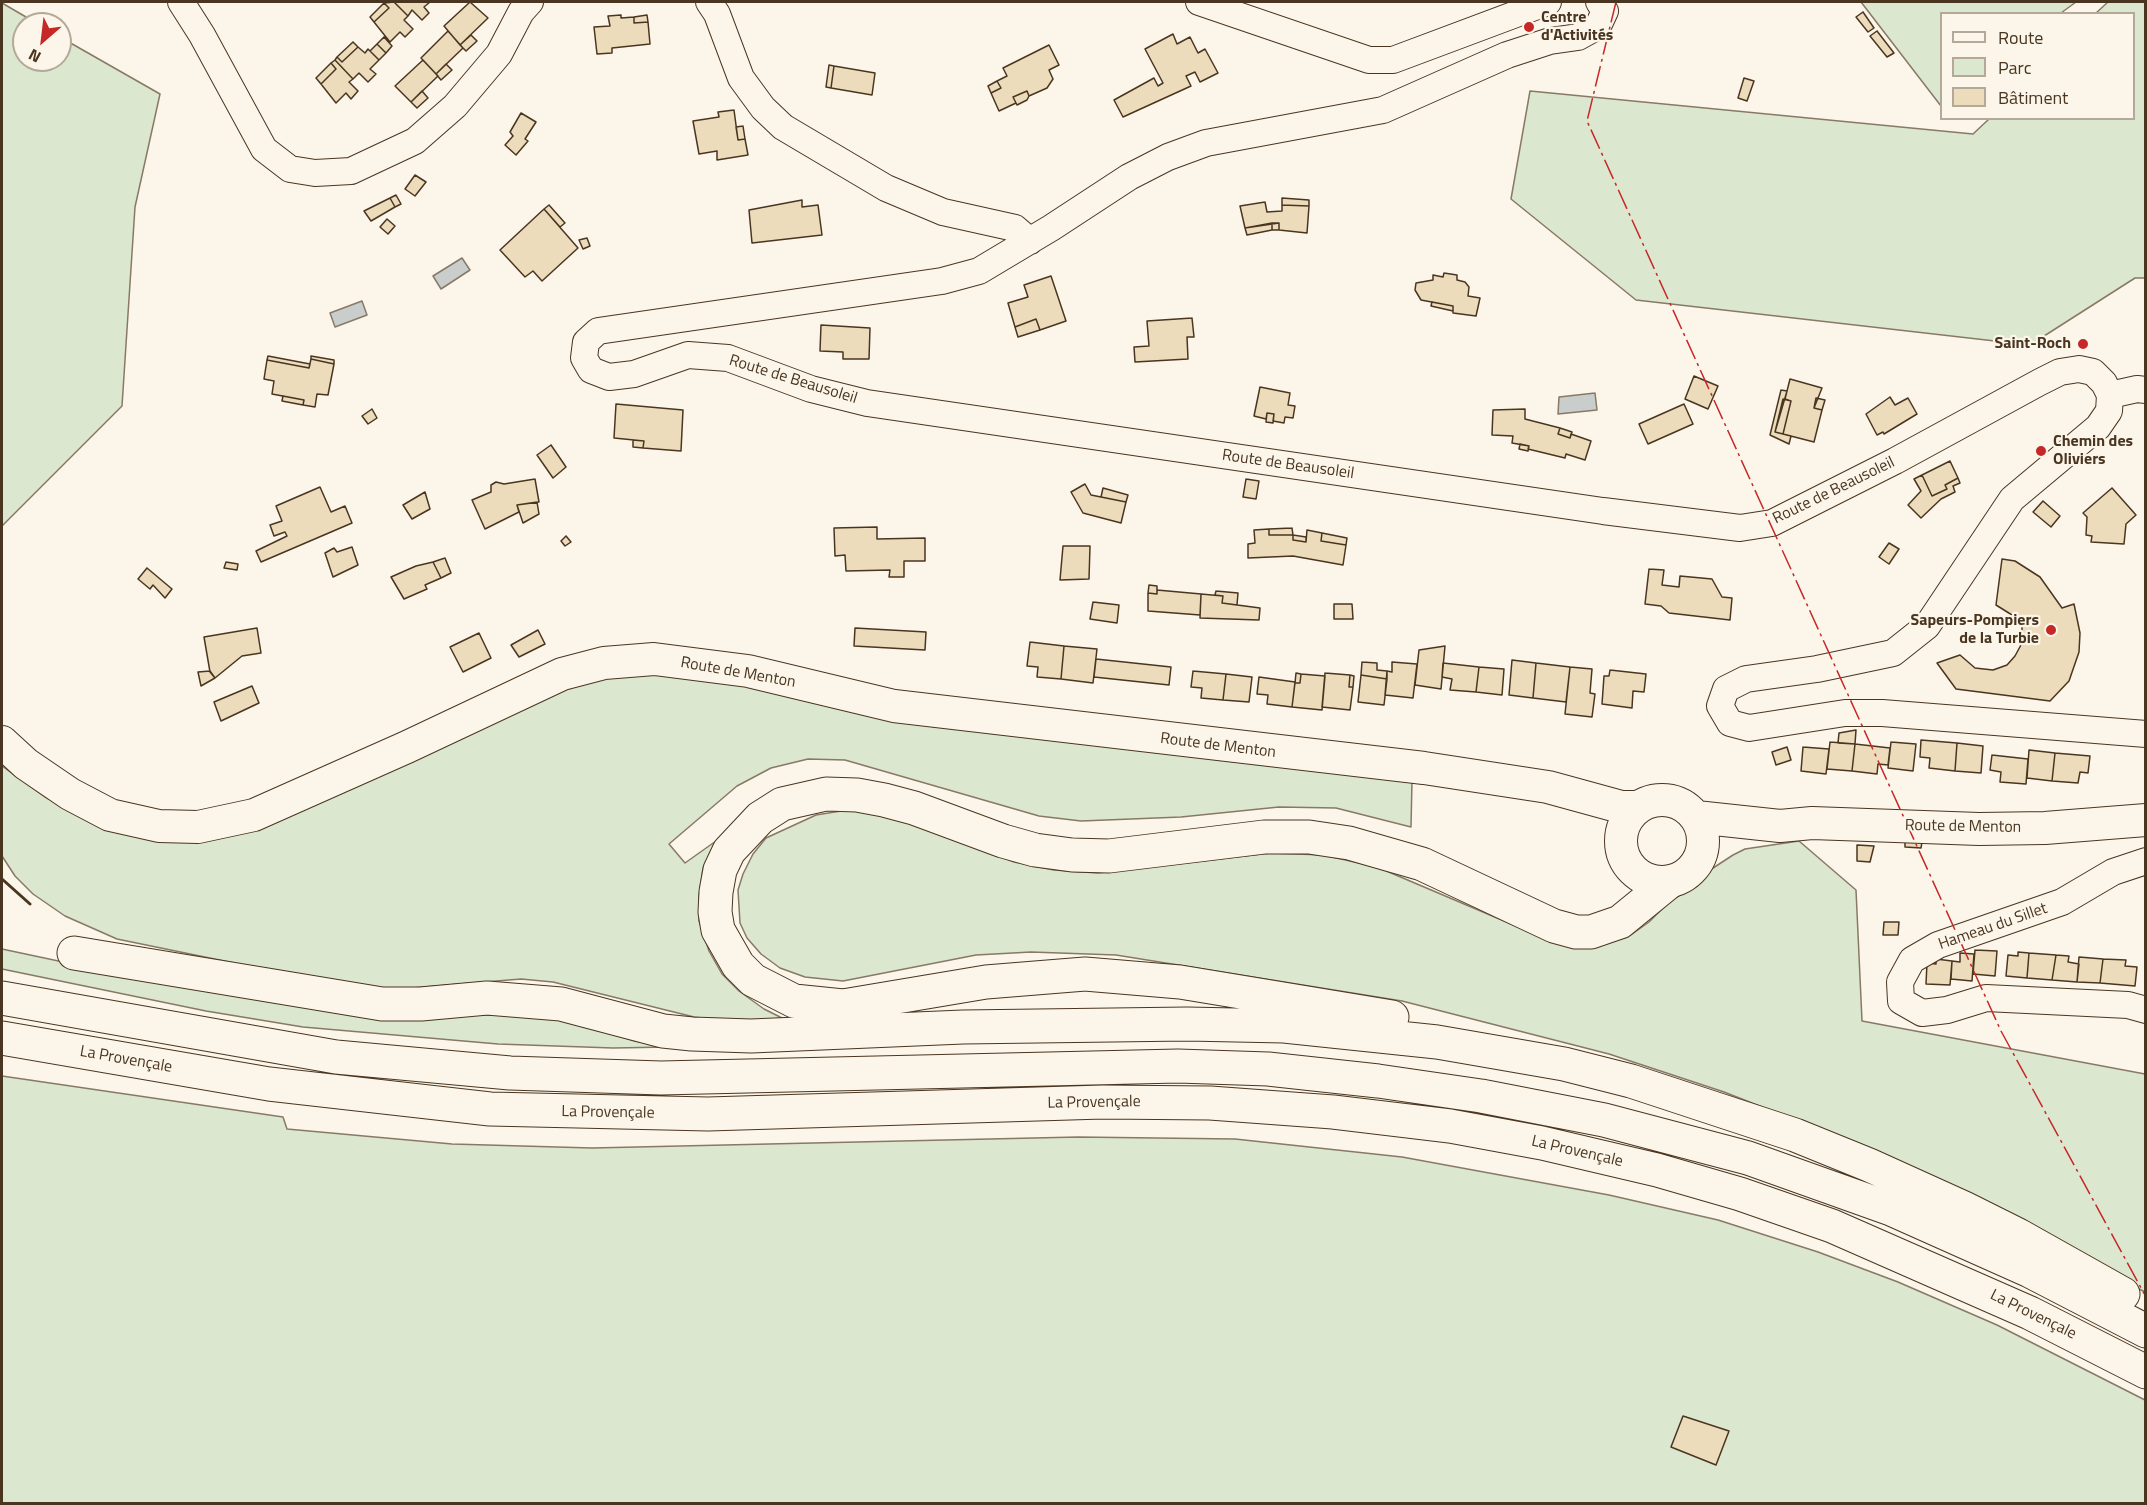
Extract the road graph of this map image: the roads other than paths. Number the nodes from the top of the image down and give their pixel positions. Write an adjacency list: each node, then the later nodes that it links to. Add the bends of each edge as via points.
1 (181, 2): 2 (street, via 264,149 290,169 306,172 351,171 415,141 455,106 499,54)
2 (530, 2)
3 (709, 2): 7 (street, via 741,78 783,127 886,188 943,212 1015,228)
4 (1199, 2): 5 (street, via 1369,60 1394,60)
5 (1548, 2)
6 (1608, 5): 7 (street, Route de Beausoleil, via 1598,26 1578,37 1550,41 1508,55 1383,110 1206,142 1168,157 1129,177)
7 (1030, 241): 9 (street, Route de Beausoleil, via 979,271 942,281 598,331 586,342 584,358 591,370 609,377 634,374 688,355 728,358 811,389 867,403 1740,528 1772,523 2060,372 2093,372)
8 (2145, 390): 9 (street)
9 (2110, 395): 10 (street, via 2109,411 2098,428 2012,499 1927,626 1893,653 1746,679 1726,689 1720,706 1730,723 1749,728 1845,713 1882,713)
10 (2145, 734)
11 (2, 742): 12 (main road, Route de Menton, via 70,794 110,815 159,826 198,827 254,815 562,674 603,663 654,659 748,671 894,706 1424,768)
12 (1525, 785): 13 (main road, Route de Menton, via 1548,787 1621,807); 17 (main road, Route de Menton, via 1587,815)
13 (1638, 807): 14 (main road, via 1664,800 1677,803); 17 (main road, via 1628,816)
14 (1696, 818): 16 (main road, Route de Menton); 18 (main road, via 1703,831)
15 (2145, 820): 16 (main road, Route de Menton, via 2045,828 1812,823)
16 (1780, 826): 18 (main road, Route de Menton, via 1718,848)
17 (1620, 844): 20 (main road, via 1634,873 1656,883)
18 (1700, 859): 20 (main road, via 1692,870)
19 (2145, 861): 23 (street, Hameau du Sillet, via 2113,872 2062,902 1938,945 1912,960 1900,982 1901,1001 1922,1013 1947,1011 1986,998 2128,1005)
20 (1669, 882): 25 (highway, via 1620,922 1591,932 1576,932 1554,926 1422,864 1349,843 1309,837 1264,837 1138,853 1072,855 1003,841 884,800 826,794 782,804 760,818 729,851 720,870 715,912 726,949 753,980 794,1001 843,1006 1042,975 1132,976 1377,1014 1450,1030)
21 (74, 952): 25 (highway, via 382,1004 487,998 550,1003 663,1031 692,1034 751,1036 1074,1024 1284,1026 1437,1042)
22 (2, 998): 27 (highway, via 336,1057 510,1073 661,1078 1178,1066 1268,1069 1470,1094 1604,1120 1748,1158 1891,1209 2030,1271)
23 (2145, 1010)
24 (2, 1038): 28 (highway, La Provençale, via 269,1084 490,1109 708,1114 1103,1102 1210,1103 1450,1126 1656,1170 1832,1226 2030,1313)
25 (1564, 1064): 26 (highway, via 1693,1099 1869,1165 2018,1235)
26 (2145, 1307)
27 (2145, 1330)
28 (2145, 1372)

